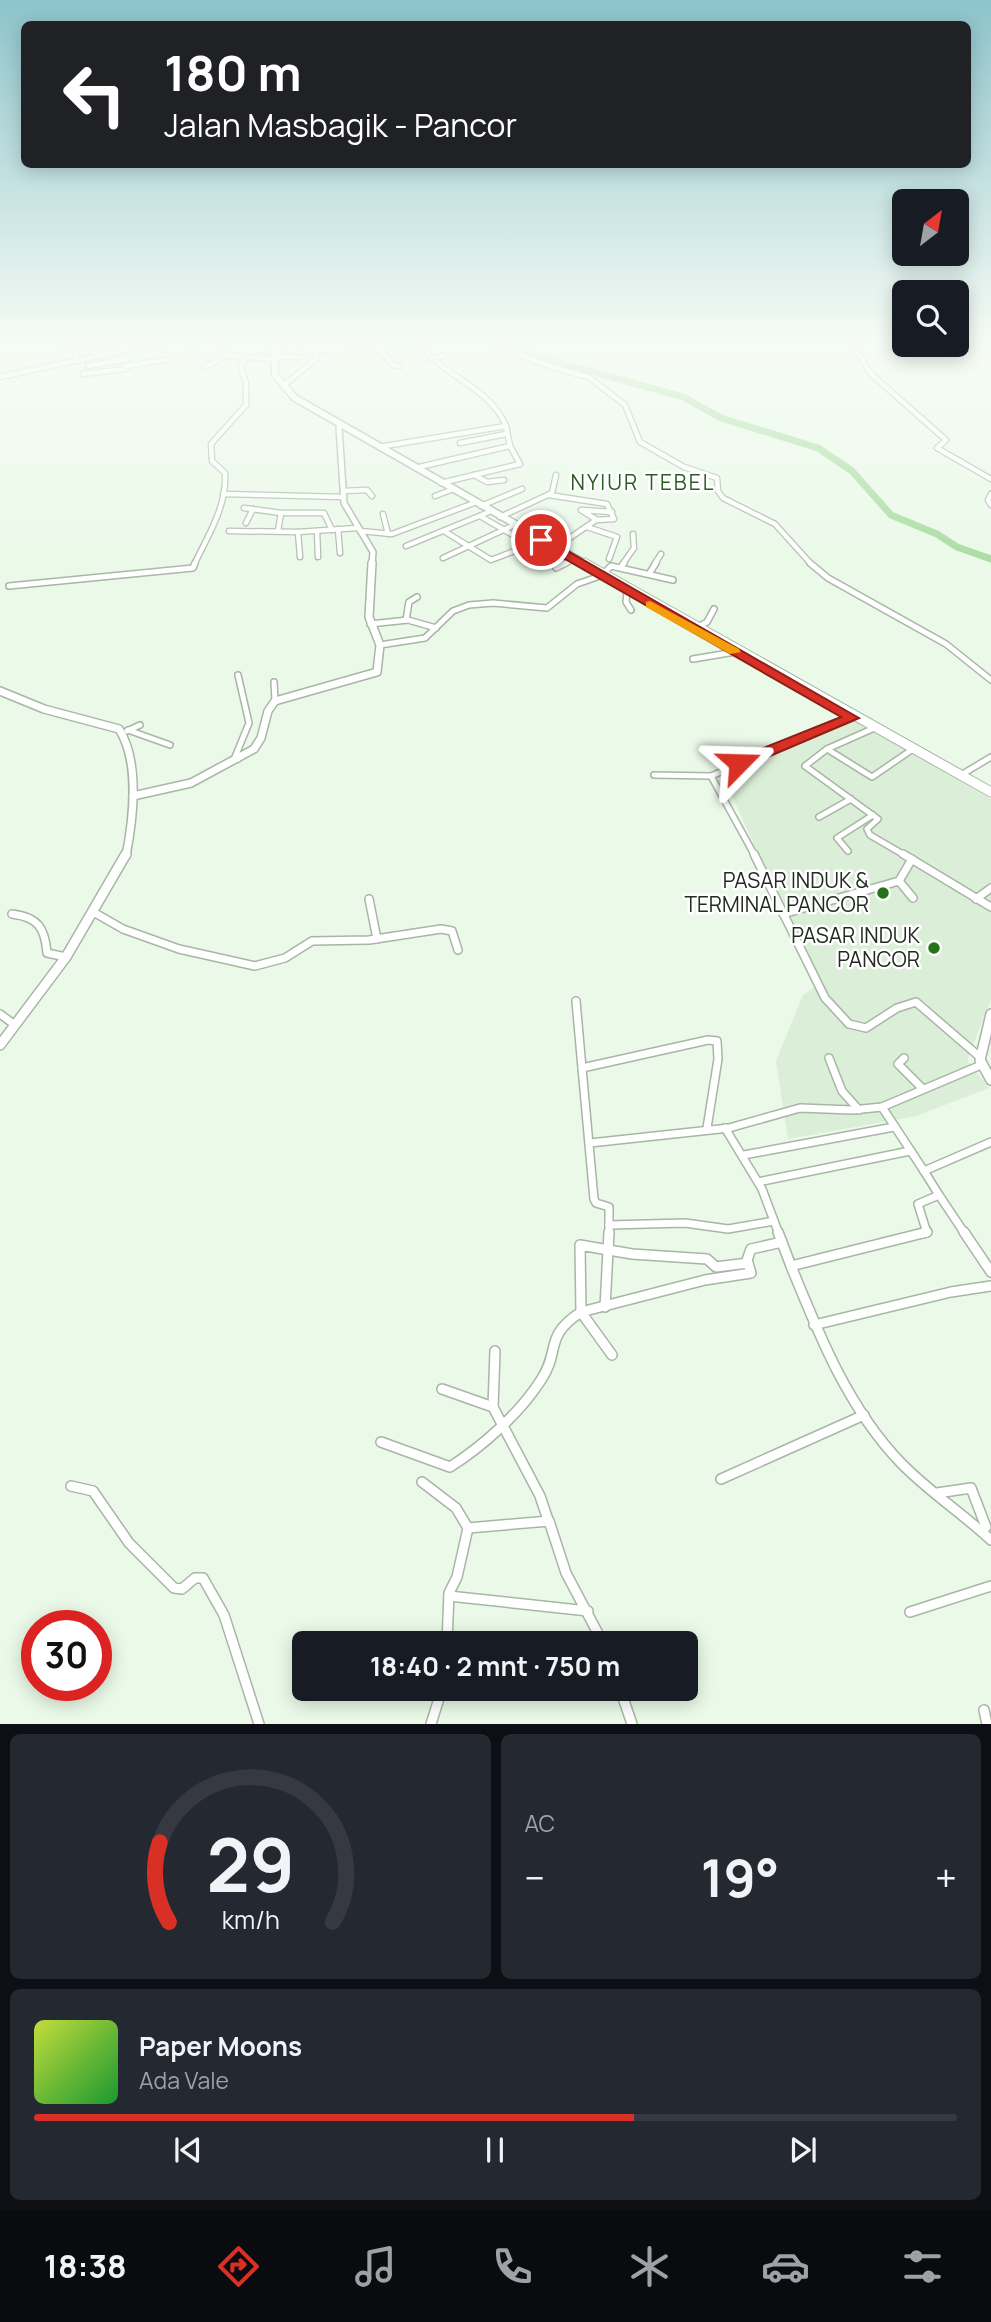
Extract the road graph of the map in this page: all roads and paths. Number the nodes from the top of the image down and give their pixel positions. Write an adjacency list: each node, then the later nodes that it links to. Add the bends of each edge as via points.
1 (231, 420): 24 (street, via 211,447 214,464 225,473)
2 (330, 420): 7 (main road)
3 (504, 420): 6 (street)
4 (630, 420): 89 (street, via 640,442 674,462 718,478 723,498 775,524 802,557 828,578 951,647)
5 (924, 420): 19 (street, via 946,440 937,447)
6 (506, 426): 8 (street); 9 (street)
7 (339, 427): 13 (main road); 25 (street)
8 (453, 435): 11 (street); 13 (street)
9 (506, 435): 10 (street); 12 (street)
10 (485, 438): 11 (street); 14 (street)
11 (460, 443): 15 (street)
12 (510, 446): 14 (street); 17 (street, via 520,464)
13 (377, 448): 16 (main road)
14 (496, 450): 15 (street)
15 (471, 455): 16 (street)
16 (413, 468): 21 (main road)
17 (474, 475): 20 (street, via 486,482); 21 (street)
18 (556, 475): 27 (street)
19 (991, 479)
20 (504, 480)
21 (440, 483): 22 (main road)
22 (451, 489): 29 (street); 30 (main road)
23 (522, 489): 30 (street)
24 (223, 494): 25 (street); 75 (street, via 191,569)
25 (344, 494): 28 (street, via 367,490); 46 (street)
26 (991, 494): 31 (street)
27 (549, 495): 35 (street, via 608,504); 40 (street)
28 (372, 496)
29 (435, 496)
30 (478, 505): 34 (main road); 54 (street)
31 (991, 505)
32 (244, 508): 33 (street)
33 (253, 509): 36 (street); 42 (street)
34 (489, 512): 39 (street); 40 (main road)
35 (612, 512): 41 (street, via 613,521); 41 (street, via 581,510)
36 (281, 513): 37 (street); 50 (street)
37 (303, 513): 43 (street); 48 (street, via 325,514)
38 (383, 514): 54 (street)
39 (480, 516): 47 (street); 52 (street)
40 (500, 517): 44 (main road)
41 (597, 520): 45 (street)
42 (246, 523)
43 (300, 523)
44 (514, 525): 47 (street); 57 (main road)
45 (587, 527): 61 (street); 68 (street, via 617,537)
46 (359, 529): 48 (street); 54 (street); 56 (street)
47 (504, 529): 58 (street); 60 (street)
48 (335, 530): 51 (street); 62 (street)
49 (229, 531): 50 (street)
50 (278, 531): 53 (street)
51 (317, 531): 53 (street); 65 (street)
52 (444, 531): 59 (street); 60 (street)
53 (299, 532): 64 (street)
54 (385, 534): 56 (street)
55 (633, 534): 70 (street, via 634,548)
56 (365, 539): 81 (street, via 373,552)
57 (541, 540): 58 (street); 61 (main road)
58 (530, 545): 60 (street, via 494,560); 69 (street)
59 (407, 546)
60 (467, 547): 66 (street)
61 (555, 548): 67 (main road)
62 (340, 553)
63 (662, 554): 72 (street)
64 (300, 557)
65 (318, 557)
66 (443, 558)
67 (574, 559): 69 (street); 73 (main road)
68 (609, 559)
69 (564, 564): 71 (street)
70 (621, 567): 72 (street); 73 (street, via 608,566)
71 (556, 568)
72 (649, 573): 74 (street)
73 (601, 575): 76 (main road); 82 (street, via 577,583 547,608 469,605 453,611); 83 (main road)
74 (673, 580)
75 (9, 586)
76 (627, 591): 79 (street); 83 (main road)
77 (417, 597): 80 (street, via 410,602)
78 (714, 609): 83 (street, via 707,622)
79 (631, 610)
80 (406, 620): 81 (street); 82 (street)
81 (369, 624): 84 (street)
82 (436, 628): 84 (street, via 417,640)
83 (696, 628): 85 (main road); 87 (main road)
84 (380, 645): 92 (street, via 372,676)
85 (735, 652): 86 (street); 87 (main road)
86 (693, 659)
87 (764, 666): 93 (main road)
88 (238, 676): 101 (street, via 249,723 235,757)
89 (991, 680)
90 (274, 682): 92 (street)
91 (0, 691): 96 (street)
92 (275, 701): 101 (street, via 268,708 261,743)
93 (855, 717): 95 (main road); 103 (main road); 104 (street)
94 (140, 725): 96 (street)
95 (872, 729): 98 (street); 99 (main road)
96 (125, 732): 97 (street); 106 (street)
97 (170, 745)
98 (827, 749): 99 (street, via 872,777); 108 (street, via 805,766)
99 (910, 751): 107 (main road)
100 (991, 757): 103 (street)
101 (239, 759): 106 (street, via 184,785)
102 (654, 775): 104 (street)
103 (961, 775): 105 (main road)
104 (711, 776): 121 (street)
105 (991, 792)
106 (133, 796): 119 (street, via 128,853)
107 (991, 798)
108 (851, 799): 109 (street); 110 (street)
109 (873, 815): 111 (street, via 837,838); 112 (street, via 878,820 867,829 870,835)
110 (819, 817)
111 (848, 851)
112 (912, 859): 113 (street); 117 (street)
113 (899, 881): 115 (street); 121 (street)
114 (990, 890): 117 (street)
115 (913, 898)
116 (369, 899): 122 (street)
117 (976, 899): 118 (street)
118 (991, 907)
119 (95, 913): 122 (street, via 123,929 179,949 255,966 285,958 312,941); 124 (street)
120 (12, 914): 124 (street, via 41,925 47,934 47,953)
121 (783, 914): 132 (street, via 825,998 849,1024 866,1028 916,1002)
122 (377, 939): 123 (street, via 447,929)
123 (458, 950)
124 (66, 957): 128 (street)
125 (576, 1001): 133 (street)
126 (0, 1014): 128 (street)
127 (991, 1014): 132 (street)
128 (15, 1025): 129 (street)
129 (0, 1045)
130 (829, 1058): 137 (street, via 842,1091)
131 (904, 1058): 135 (street, via 898,1064)
132 (981, 1061): 134 (street); 135 (street)
133 (582, 1068): 139 (street, via 716,1040 718,1059); 142 (street)
134 (991, 1080)
135 (923, 1089): 136 (street)
136 (883, 1107): 137 (street); 138 (street)
137 (859, 1110): 140 (street, via 800,1108)
138 (894, 1127): 143 (street); 144 (street)
139 (707, 1128): 140 (street); 142 (street)
140 (725, 1128): 144 (street)
141 (991, 1142): 145 (street)
142 (590, 1143): 149 (street, via 594,1199 609,1207)
143 (910, 1151): 145 (street); 146 (street)
144 (744, 1155): 146 (street)
145 (924, 1171): 147 (street)
146 (758, 1182): 148 (street)
147 (939, 1195): 153 (street, via 918,1204 927,1233); 154 (street)
148 (774, 1221): 149 (street, via 728,1229 685,1223); 150 (street)
149 (609, 1225): 151 (street)
150 (782, 1241): 152 (street, via 751,1249); 153 (street)
151 (607, 1250): 152 (street, via 707,1259 716,1267); 156 (street); 157 (street, via 579,1246)
152 (748, 1264): 156 (street, via 751,1273 705,1280)
153 (791, 1266): 158 (street)
154 (991, 1272)
155 (991, 1286): 158 (street)
156 (605, 1307): 157 (street)
157 (581, 1312): 160 (street); 164 (street, via 557,1330 543,1378)
158 (814, 1325): 163 (street)
159 (495, 1351): 162 (street)
160 (612, 1355)
161 (442, 1388): 162 (street)
162 (493, 1407): 164 (street)
163 (864, 1415): 166 (street); 169 (street, via 891,1451)
164 (500, 1424): 165 (street, via 451,1467); 170 (street, via 540,1496)
165 (381, 1442)
166 (721, 1479)
167 (422, 1482): 172 (street, via 456,1508)
168 (72, 1486): 183 (street, via 93,1492 129,1543 176,1589 203,1578 224,1615)
169 (937, 1493): 171 (street); 171 (street, via 971,1488)
170 (548, 1520): 172 (street); 176 (street, via 566,1573)
171 (985, 1527): 173 (street)
172 (468, 1528): 175 (street)
173 (991, 1540)
174 (989, 1589): 177 (street)
175 (449, 1596): 176 (street); 178 (street)
176 (588, 1611): 179 (street)
177 (910, 1612)
178 (448, 1631)
179 (597, 1631)
180 (438, 1701): 184 (street)
181 (624, 1701): 185 (street)
182 (984, 1710): 186 (street)
183 (259, 1724)
184 (431, 1724)
185 (632, 1724)
186 (987, 1724)

